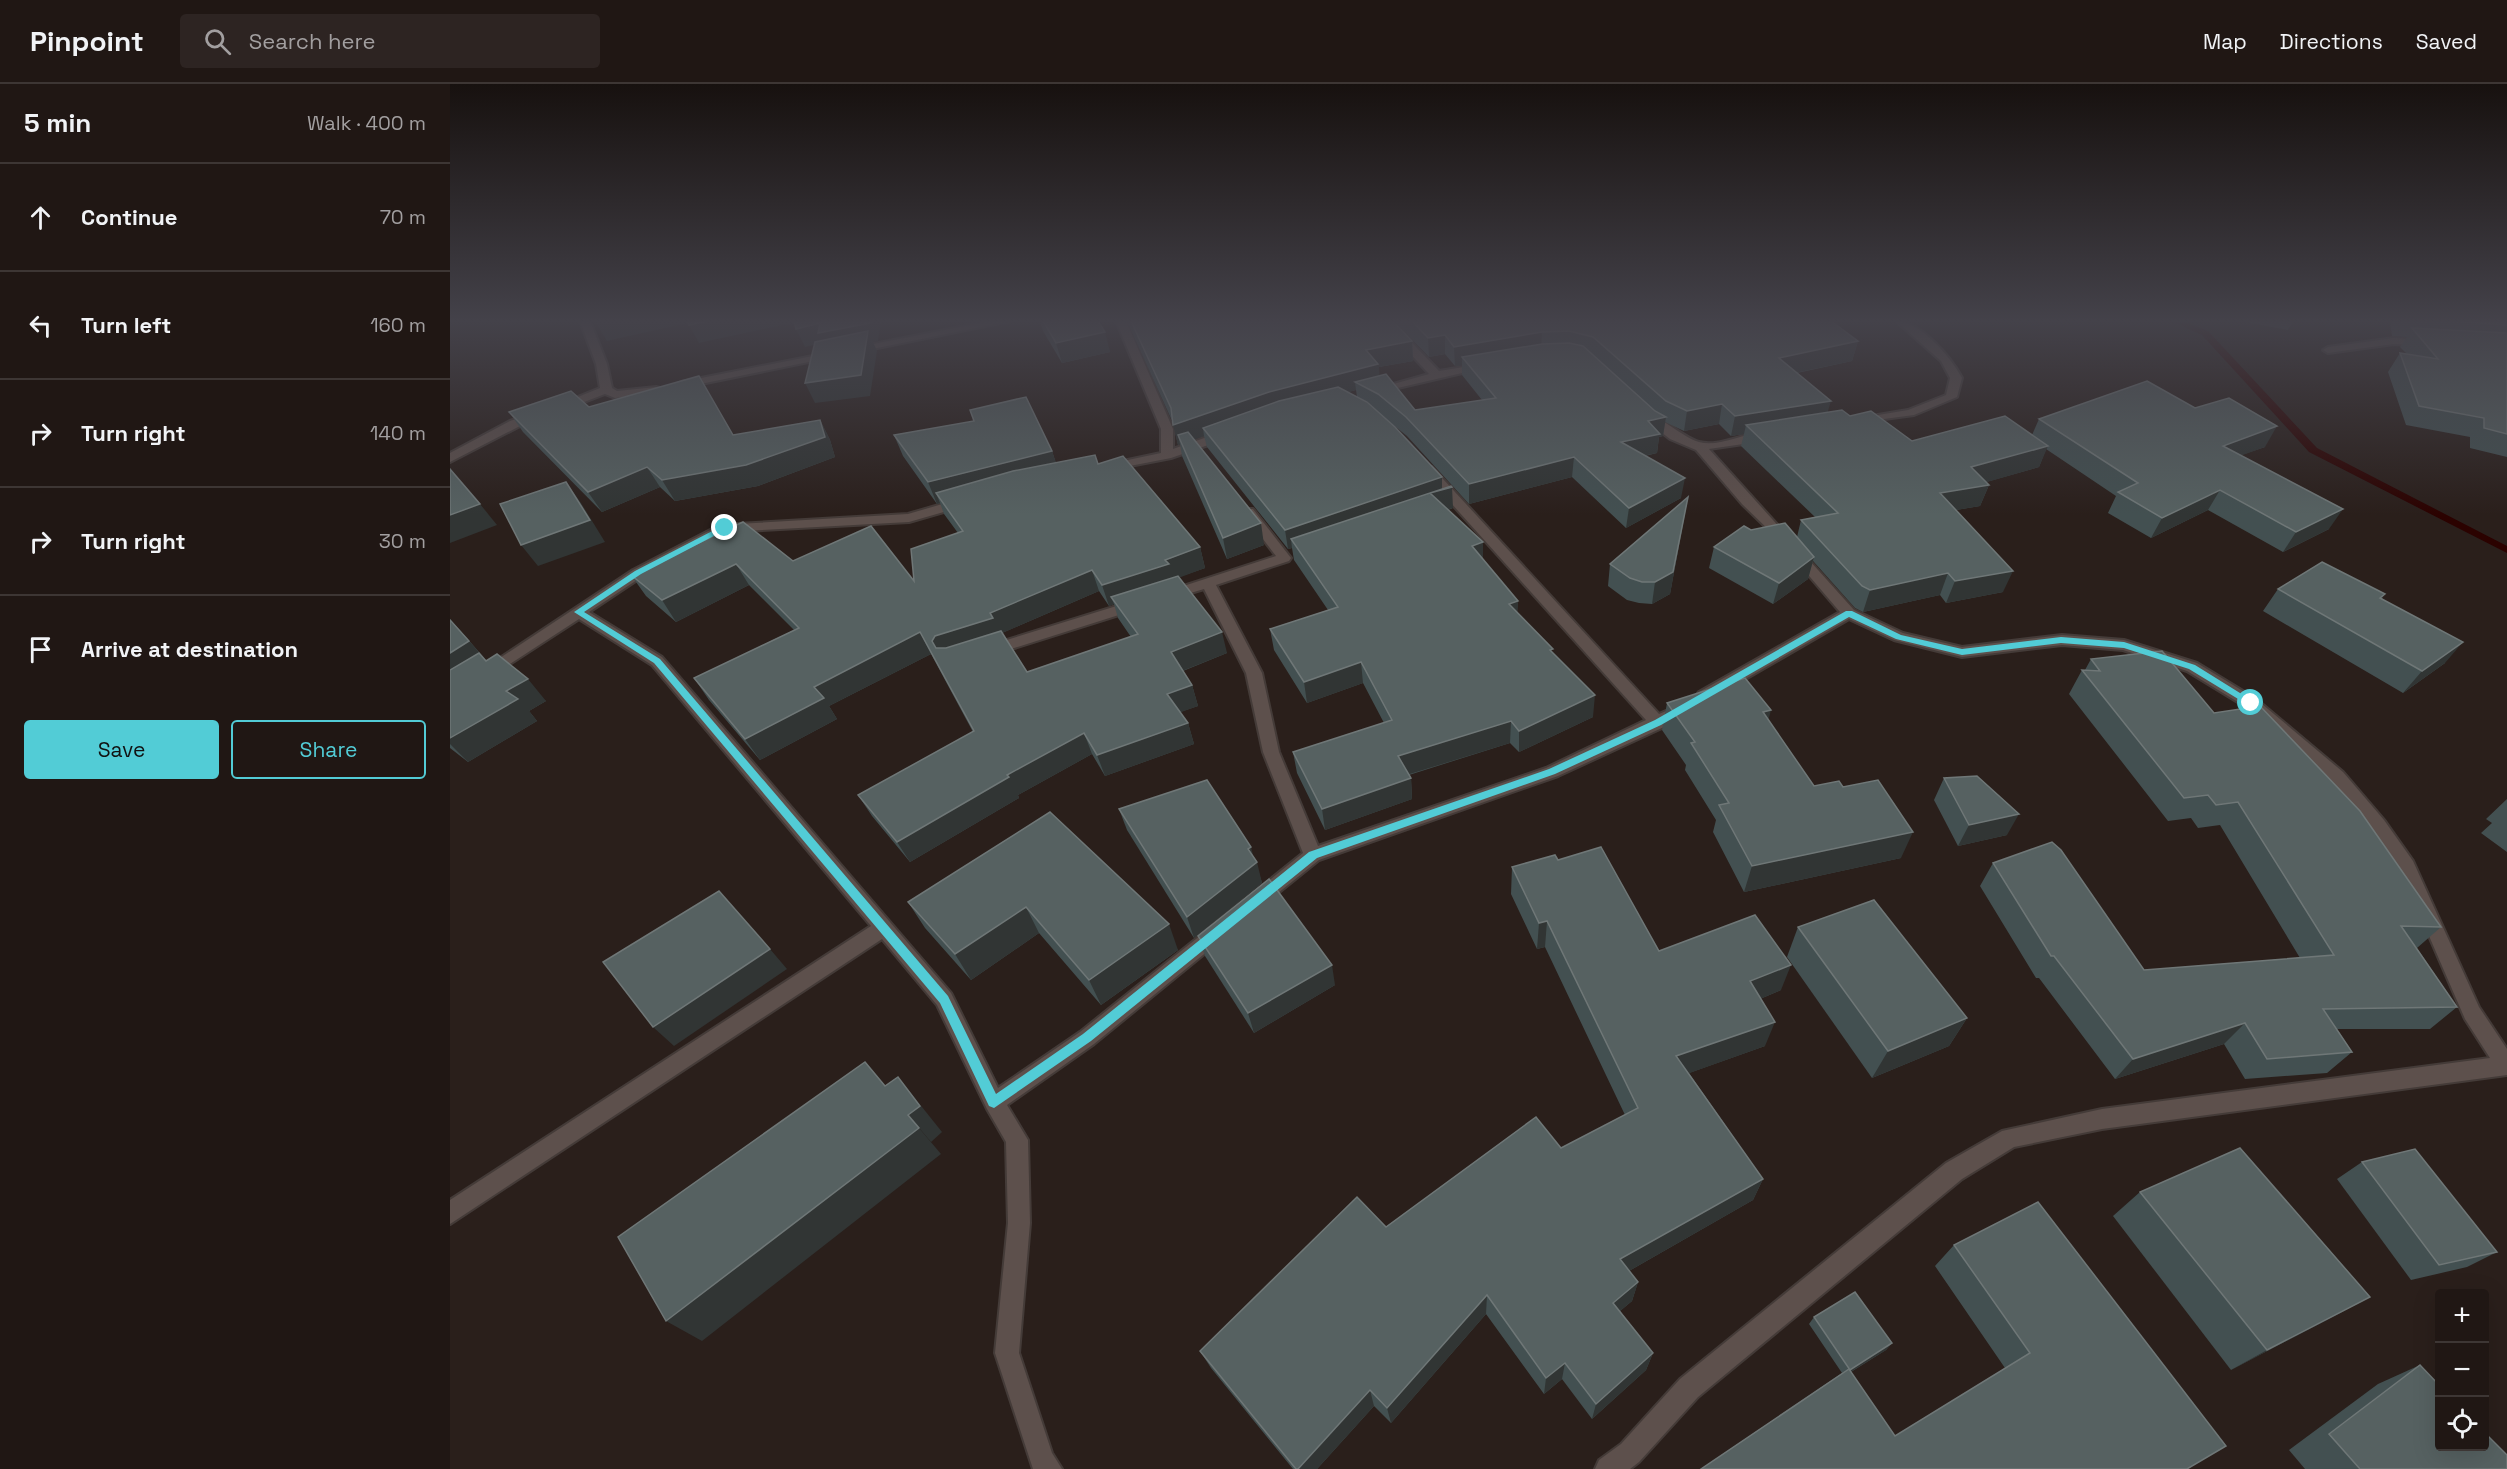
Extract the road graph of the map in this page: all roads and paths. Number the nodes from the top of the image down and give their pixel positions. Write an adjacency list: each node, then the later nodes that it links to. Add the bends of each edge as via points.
1 (606, 386): 6 (street)
2 (681, 386): 6 (street, via 641,394 615,395)
3 (1149, 386): 13 (street, via 1167,429)
4 (1398, 386): 7 (street)
5 (1954, 386): 9 (street, via 1951,397 1910,412)
6 (606, 390): 14 (street, via 514,424)
7 (1364, 395)
8 (1634, 403): 12 (street, via 1658,426)
9 (1840, 424)
10 (1237, 431): 13 (street, via 1199,450)
11 (1782, 434): 12 (street)
12 (1700, 447): 21 (street)
13 (1167, 455): 16 (street)
14 (450, 458)
15 (1417, 458): 24 (street, via 1448,501)
16 (1098, 470)
17 (974, 499): 20 (street, via 909,518 725,528 638,573)
18 (1240, 502): 19 (street, via 1289,556)
19 (1208, 583): 22 (street); 25 (street, via 1254,673 1271,752)
20 (578, 612): 23 (street); 26 (street, via 657,661)
21 (1849, 613): 24 (street); 27 (street, via 1899,637 1962,652 2061,640 2124,645 2192,667 2251,703 2337,776 2407,866 2472,1013)
22 (973, 656)
23 (450, 698)
24 (1658, 723): 25 (street, via 1552,772)
25 (1313, 855): 28 (street, via 1087,1038)
26 (882, 929): 28 (street, via 944,999); 29 (street)
27 (2506, 1066): 31 (street, via 2102,1119 2010,1138 1954,1171 1689,1388 1630,1453)
28 (994, 1102): 30 (street, via 1017,1140 1019,1223 1007,1353 1042,1460)
29 (450, 1213)
30 (1049, 1469)
31 (1608, 1469)

